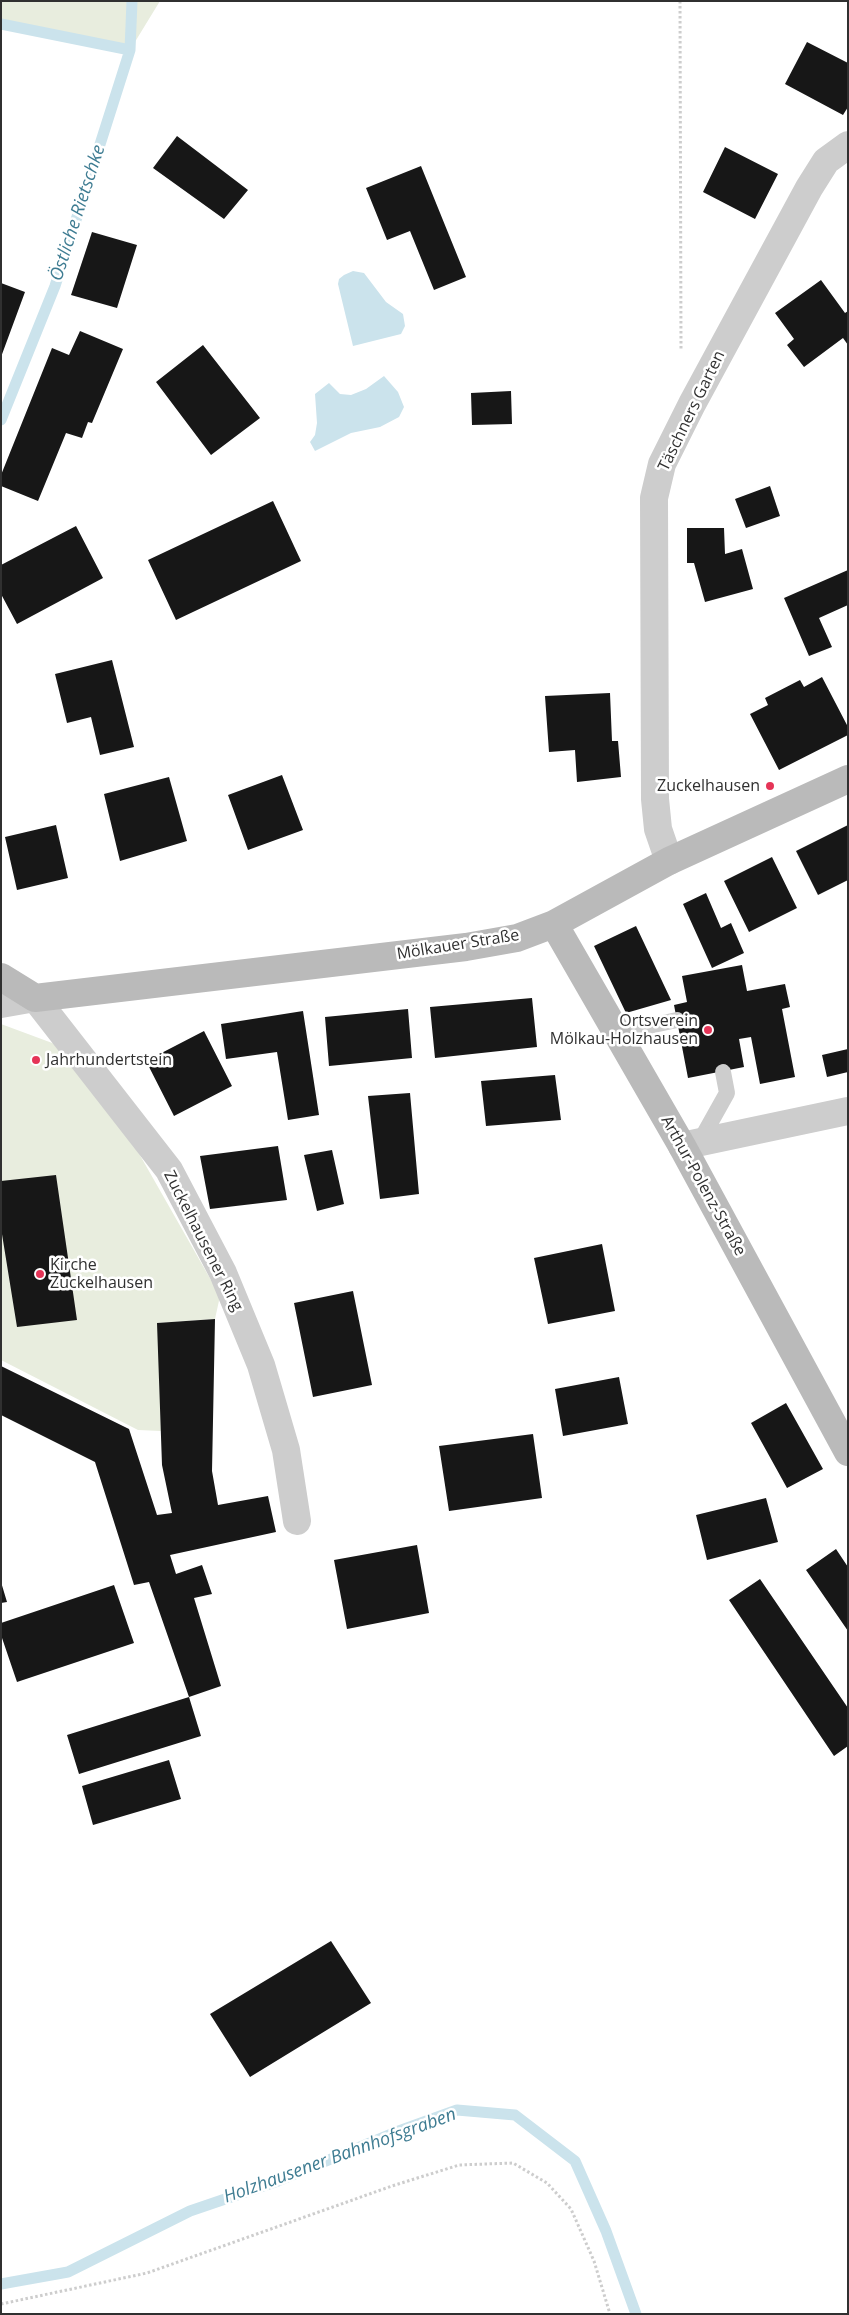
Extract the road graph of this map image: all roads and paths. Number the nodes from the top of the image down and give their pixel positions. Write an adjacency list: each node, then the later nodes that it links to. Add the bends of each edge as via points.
1 (680, 1): 3 (path)
2 (848, 145): 5 (street, Täschners Garten, via 826,161 809,188 662,464 654,498 655,799 658,829)
3 (682, 354)
4 (848, 779): 5 (street, Mölkauer Straße)
5 (669, 861): 6 (street, Mölkauer Straße)
6 (554, 924): 8 (street, Mölkauer Straße, via 517,938 466,947); 11 (street, Arthur-Polenz-Straße)
7 (1, 977): 8 (street, Zuckelhausener Ring)
8 (35, 998): 9 (street); 16 (street, Zuckelhausener Ring, via 169,1170 222,1274 261,1364 286,1450)
9 (1, 1004)
10 (677, 1020): 11 (lane)
11 (616, 1033): 14 (street, Arthur-Polenz-Straße)
12 (723, 1072): 14 (lane, via 727,1093)
13 (848, 1112): 14 (street)
14 (690, 1144): 15 (street, Arthur-Polenz-Straße)
15 (848, 1452)
16 (297, 1520)
17 (1, 2304): 18 (path, via 147,2273 460,2165 513,2163 547,2183 572,2209 594,2261)
18 (610, 2314)

